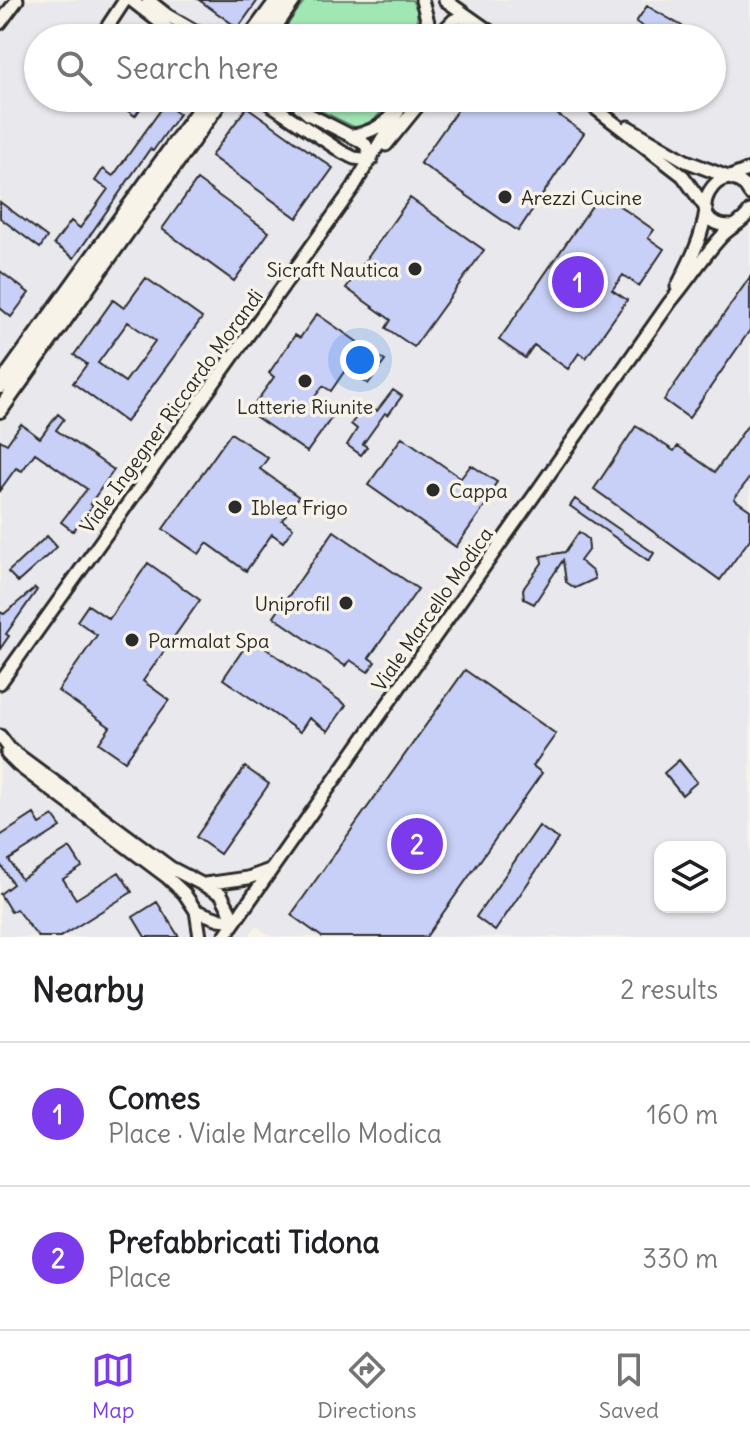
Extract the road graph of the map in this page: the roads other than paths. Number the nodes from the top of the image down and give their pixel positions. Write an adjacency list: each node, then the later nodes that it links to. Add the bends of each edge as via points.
1 (128, 0): 10 (street); 11 (street)
2 (148, 0): 12 (street)
3 (278, 0): 13 (main road)
4 (293, 0): 14 (main road)
5 (422, 0): 15 (street)
6 (445, 0): 8 (street)
7 (16, 2): 9 (street)
8 (466, 15): 16 (street); 17 (street); 18 (street)
9 (0, 23)
10 (110, 24)
11 (161, 24)
12 (183, 24)
13 (265, 24)
14 (270, 24)
15 (428, 24)
16 (450, 24)
17 (467, 24)
18 (479, 24)
19 (207, 112): 38 (main road)
20 (282, 112): 28 (street)
21 (306, 112): 27 (street)
22 (393, 112): 27 (street, via 380,126)
23 (398, 112): 29 (street)
24 (413, 112): 29 (street)
25 (600, 112): 33 (street, via 683,176)
26 (601, 112): 30 (street, via 686,161)
27 (350, 136): 29 (street, via 366,145)
28 (342, 152): 29 (street); 31 (street, via 352,167)
29 (371, 160): 31 (street, Viale Ingegner Riccardo Morandi)
30 (736, 176): 32 (street); 33 (street, via 709,189)
31 (353, 188): 40 (street, Viale Ingegner Riccardo Morandi)
32 (750, 194)
33 (706, 208): 35 (street, via 713,221); 37 (street, via 697,249)
34 (750, 211): 35 (street)
35 (733, 226): 36 (street); 37 (street)
36 (750, 228)
37 (670, 302): 42 (street, Viale Marcello Modica)
38 (8, 383): 39 (main road)
39 (0, 410)
40 (0, 683)
41 (0, 739): 43 (street, via 171,868); 44 (street, via 18,765 167,877)
42 (271, 870): 43 (street); 45 (street, Viale Marcello Modica)
43 (205, 884): 45 (street, via 221,894)
44 (196, 911): 45 (street); 46 (street)
45 (235, 921): 47 (street, Viale Marcello Modica)
46 (200, 937)
47 (224, 937)

